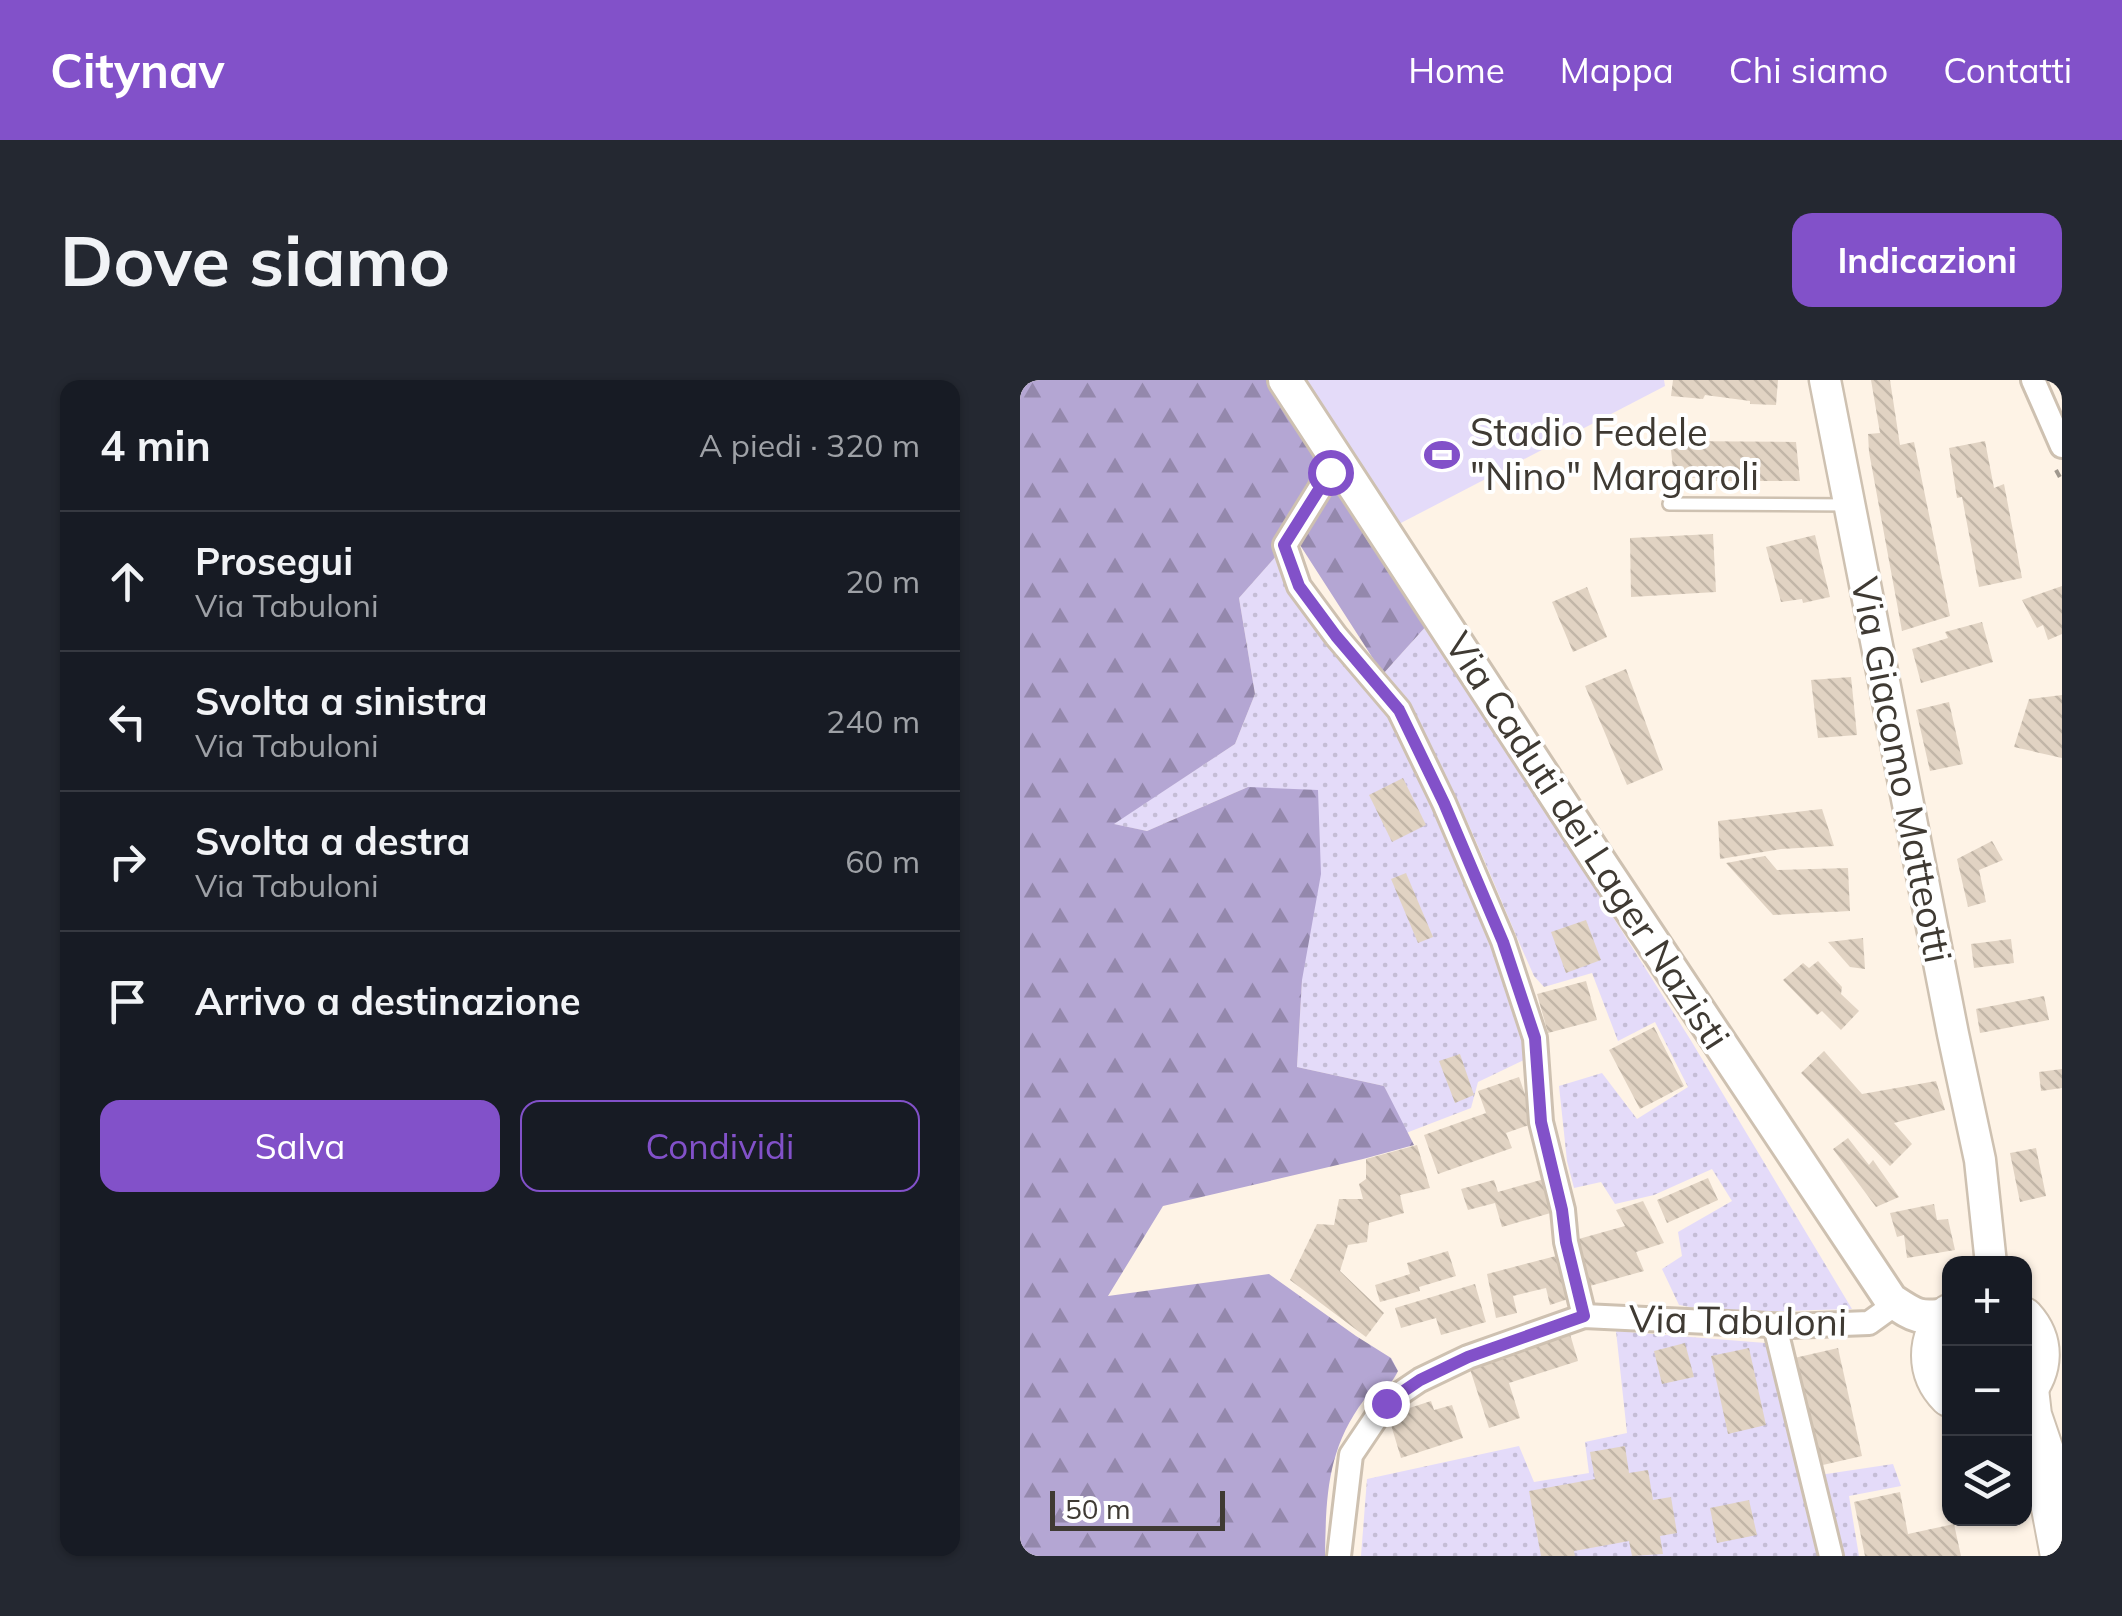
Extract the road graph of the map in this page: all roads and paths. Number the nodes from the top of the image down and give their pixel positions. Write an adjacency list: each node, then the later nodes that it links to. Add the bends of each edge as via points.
1 (1284, 380): 5 (main road, Via Caduti dei Lager Nazisti)
2 (1825, 380): 7 (street, Via Giacomo Matteotti)
3 (2033, 380): 4 (street)
4 (2062, 446)
5 (1339, 464): 11 (main road, Via Caduti dei Lager Nazisti); 12 (street, Via Tabuloni, via 1284,545 1299,586 1399,710 1503,942 1535,1038 1541,1122)
6 (1669, 504): 7 (lane)
7 (1850, 504): 8 (street, Via Giacomo Matteotti)
8 (1980, 1160): 9 (street, Via Giacomo Matteotti); 10 (street, Via Giacomo Matteotti)
9 (1989, 1256)
10 (2009, 1256)
11 (1889, 1306): 13 (main road); 16 (street, Via Tabuloni, via 1869,1323); 17 (main road, Via Caduti dei Lager Nazisti)
12 (1584, 1316): 16 (street, Via Tabuloni); 23 (street, Via Tabuloni, via 1468,1357 1386,1403 1351,1454)
13 (1942, 1316)
14 (2042, 1322): 18 (main road, via 2040,1366)
15 (1942, 1325): 17 (main road)
16 (1775, 1326): 24 (street)
17 (1930, 1362): 19 (main road)
18 (2032, 1382)
19 (1942, 1388)
20 (2032, 1415): 22 (main road, via 2048,1462)
21 (2032, 1457): 22 (main road)
22 (2048, 1492): 25 (main road)
23 (1339, 1556)
24 (1831, 1556)
25 (2060, 1556)

